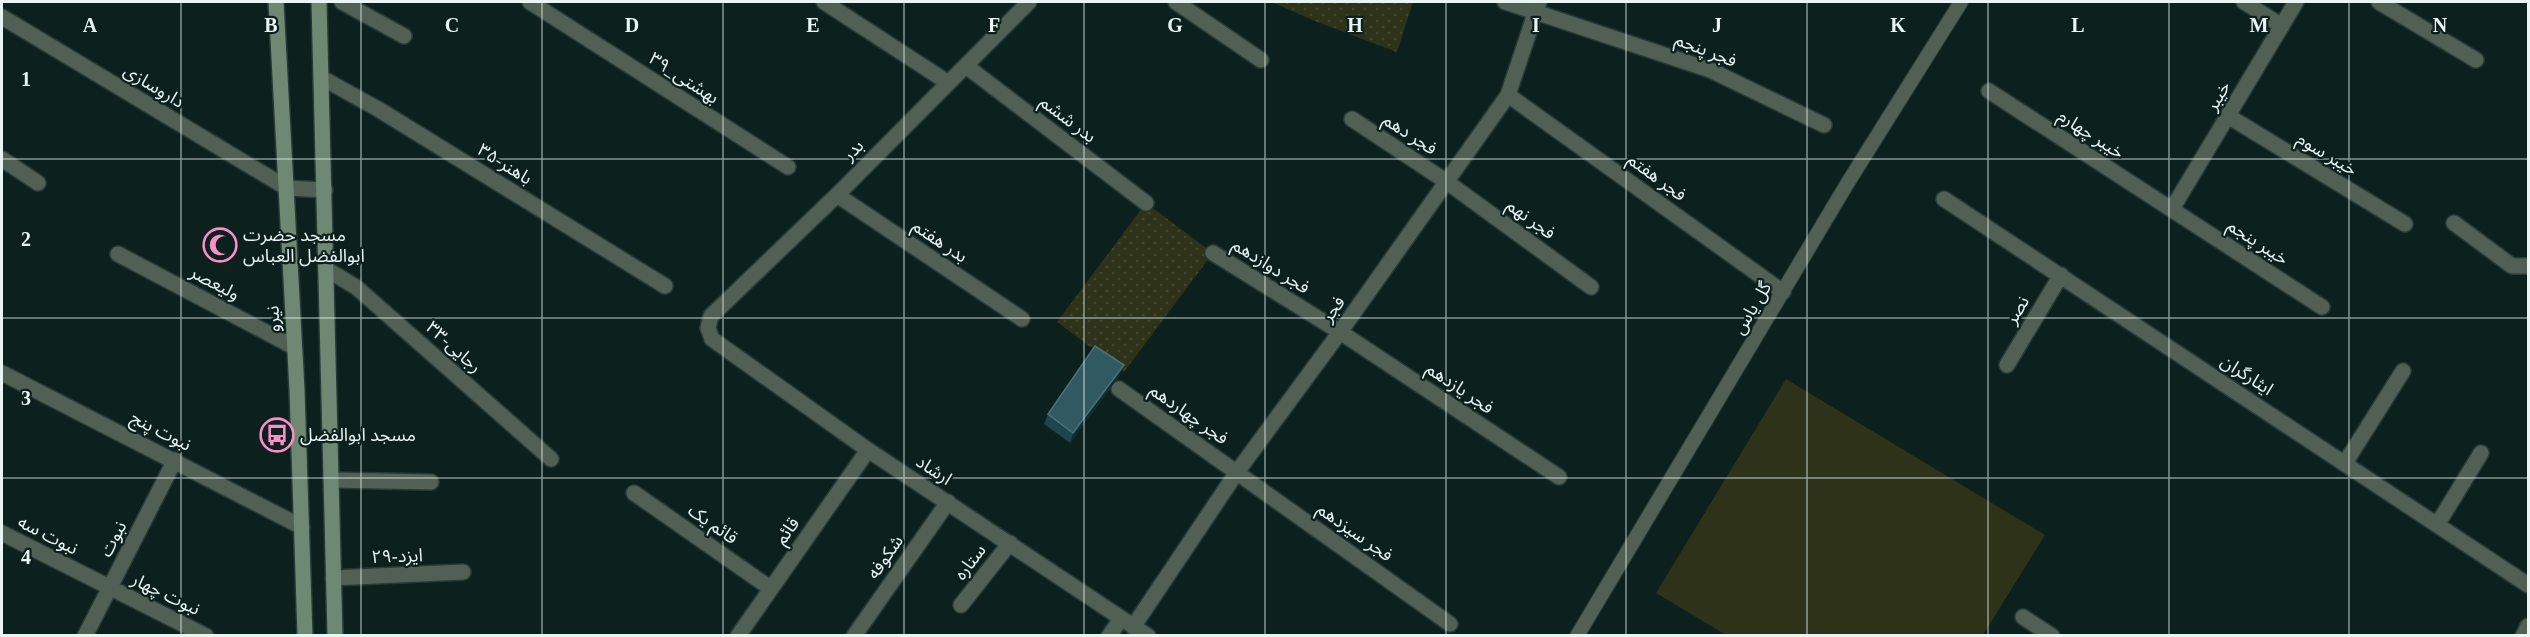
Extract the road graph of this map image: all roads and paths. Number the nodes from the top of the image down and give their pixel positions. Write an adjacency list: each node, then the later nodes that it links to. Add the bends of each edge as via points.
1 (276, 2): 31 (main road, نیرو)
2 (319, 2): 20 (main road)
3 (342, 2): 16 (street)
4 (530, 2): 28 (street, ۳۹_بهشتی)
5 (824, 2): 21 (street)
6 (1029, 2): 19 (street, بدر)
7 (1176, 2): 17 (street)
8 (1504, 2): 13 (street, فجر پنجم)
9 (1961, 2): 46 (street, گل یاس)
10 (2244, 2): 15 (street)
11 (2296, 2): 15 (street, خیبر)
12 (2379, 2): 18 (street)
13 (1538, 7): 23 (street, فجر); 26 (street, فجر پنجم, via 1710,70)
14 (2, 17): 31 (street, داروسازی)
15 (2282, 26): 24 (street, خیبر)
16 (404, 36)
17 (1261, 60)
18 (2476, 60)
19 (966, 66): 21 (street, بدر); 35 (street, بدر ششم)
20 (322, 78): 32 (main road); 44 (street, ۳۵-باهنر)
21 (947, 82): 33 (street, بدر)
22 (1989, 91): 36 (street, خیبر چهارم)
23 (1508, 95): 29 (street, فجر); 46 (street, فجر هفتم)
24 (2228, 116): 36 (street, خیبر); 38 (street, خیبر سوم)
25 (1352, 119): 29 (street, فجر دهم)
26 (1824, 125)
27 (2, 159): 30 (street)
28 (788, 168)
29 (1447, 182): 45 (street, فجر نهم); 50 (street, فجر)
30 (38, 183)
31 (287, 188): 32 (street); 51 (main road, نیرو)
32 (325, 190): 42 (main road)
33 (837, 195): 48 (street, بدر هفتم); 49 (street, بدر, via 711,316)
34 (1944, 199): 43 (street, ایثارگران)
35 (1146, 203)
36 (2172, 210): 47 (street, خیبر پنجم)
37 (2454, 223): 41 (street, via 2512,266)
38 (2405, 224)
39 (1213, 253): 50 (street, فجر دوازدهم)
40 (118, 254): 51 (street, ولیعصر)
41 (2529, 266)
42 (326, 269): 58 (street, ۳۳-رجایی, via 357,287); 63 (main road)
43 (2061, 275): 52 (street, نصر); 60 (street, ایثارگران)
44 (665, 286)
45 (1592, 287)
46 (1783, 291): 88 (street, گل یاس)
47 (2322, 307)
48 (1022, 319)
49 (708, 328): 56 (street, ارشاد, via 712,339)
50 (1340, 332): 61 (street, فجر); 62 (street, فجر یازدهم)
51 (294, 346): 68 (main road, نیرو)
52 (2007, 366)
53 (2403, 371): 60 (street)
54 (2, 373): 59 (street, نبوت پنج)
55 (1119, 389): 61 (street, فجر چهاردهم)
56 (868, 450): 66 (street, ارشاد); 75 (street, قائم)
57 (2481, 453): 67 (street)
58 (551, 459)
59 (176, 460): 68 (street, نبوت پنج); 74 (street, نبوت)
60 (2345, 463): 67 (street, ایثارگران)
61 (1237, 472): 78 (street, فجر سیزدهم); 80 (street, فجر)
62 (1558, 477)
63 (331, 480): 64 (street); 72 (main road)
64 (431, 482)
65 (633, 493): 75 (street, قائم یک)
66 (948, 502): 70 (street, ارشاد); 86 (street, شکوفه)
67 (2437, 525): 73 (street, ایثارگران)
68 (302, 527): 83 (main road, نیرو)
69 (2, 532): 74 (street, نبوت سه)
70 (1010, 543): 76 (street, ستاره); 80 (street, ارشاد)
71 (463, 572): 72 (street, ۲۹-ایزد)
72 (333, 578): 84 (main road)
73 (2529, 585)
74 (109, 588): 81 (street, نبوت); 82 (street, نبوت چهار)
75 (770, 588): 85 (street, قائم)
76 (961, 605)
77 (2023, 617): 89 (street)
78 (1450, 624)
79 (2529, 626): 90 (street)
80 (1138, 630): 87 (street, فجر)
81 (84, 636)
82 (206, 636)
83 (305, 636)
84 (335, 636)
85 (738, 636)
86 (854, 636)
87 (1109, 636)
88 (1577, 636)
89 (2052, 636)
90 (2523, 636)

